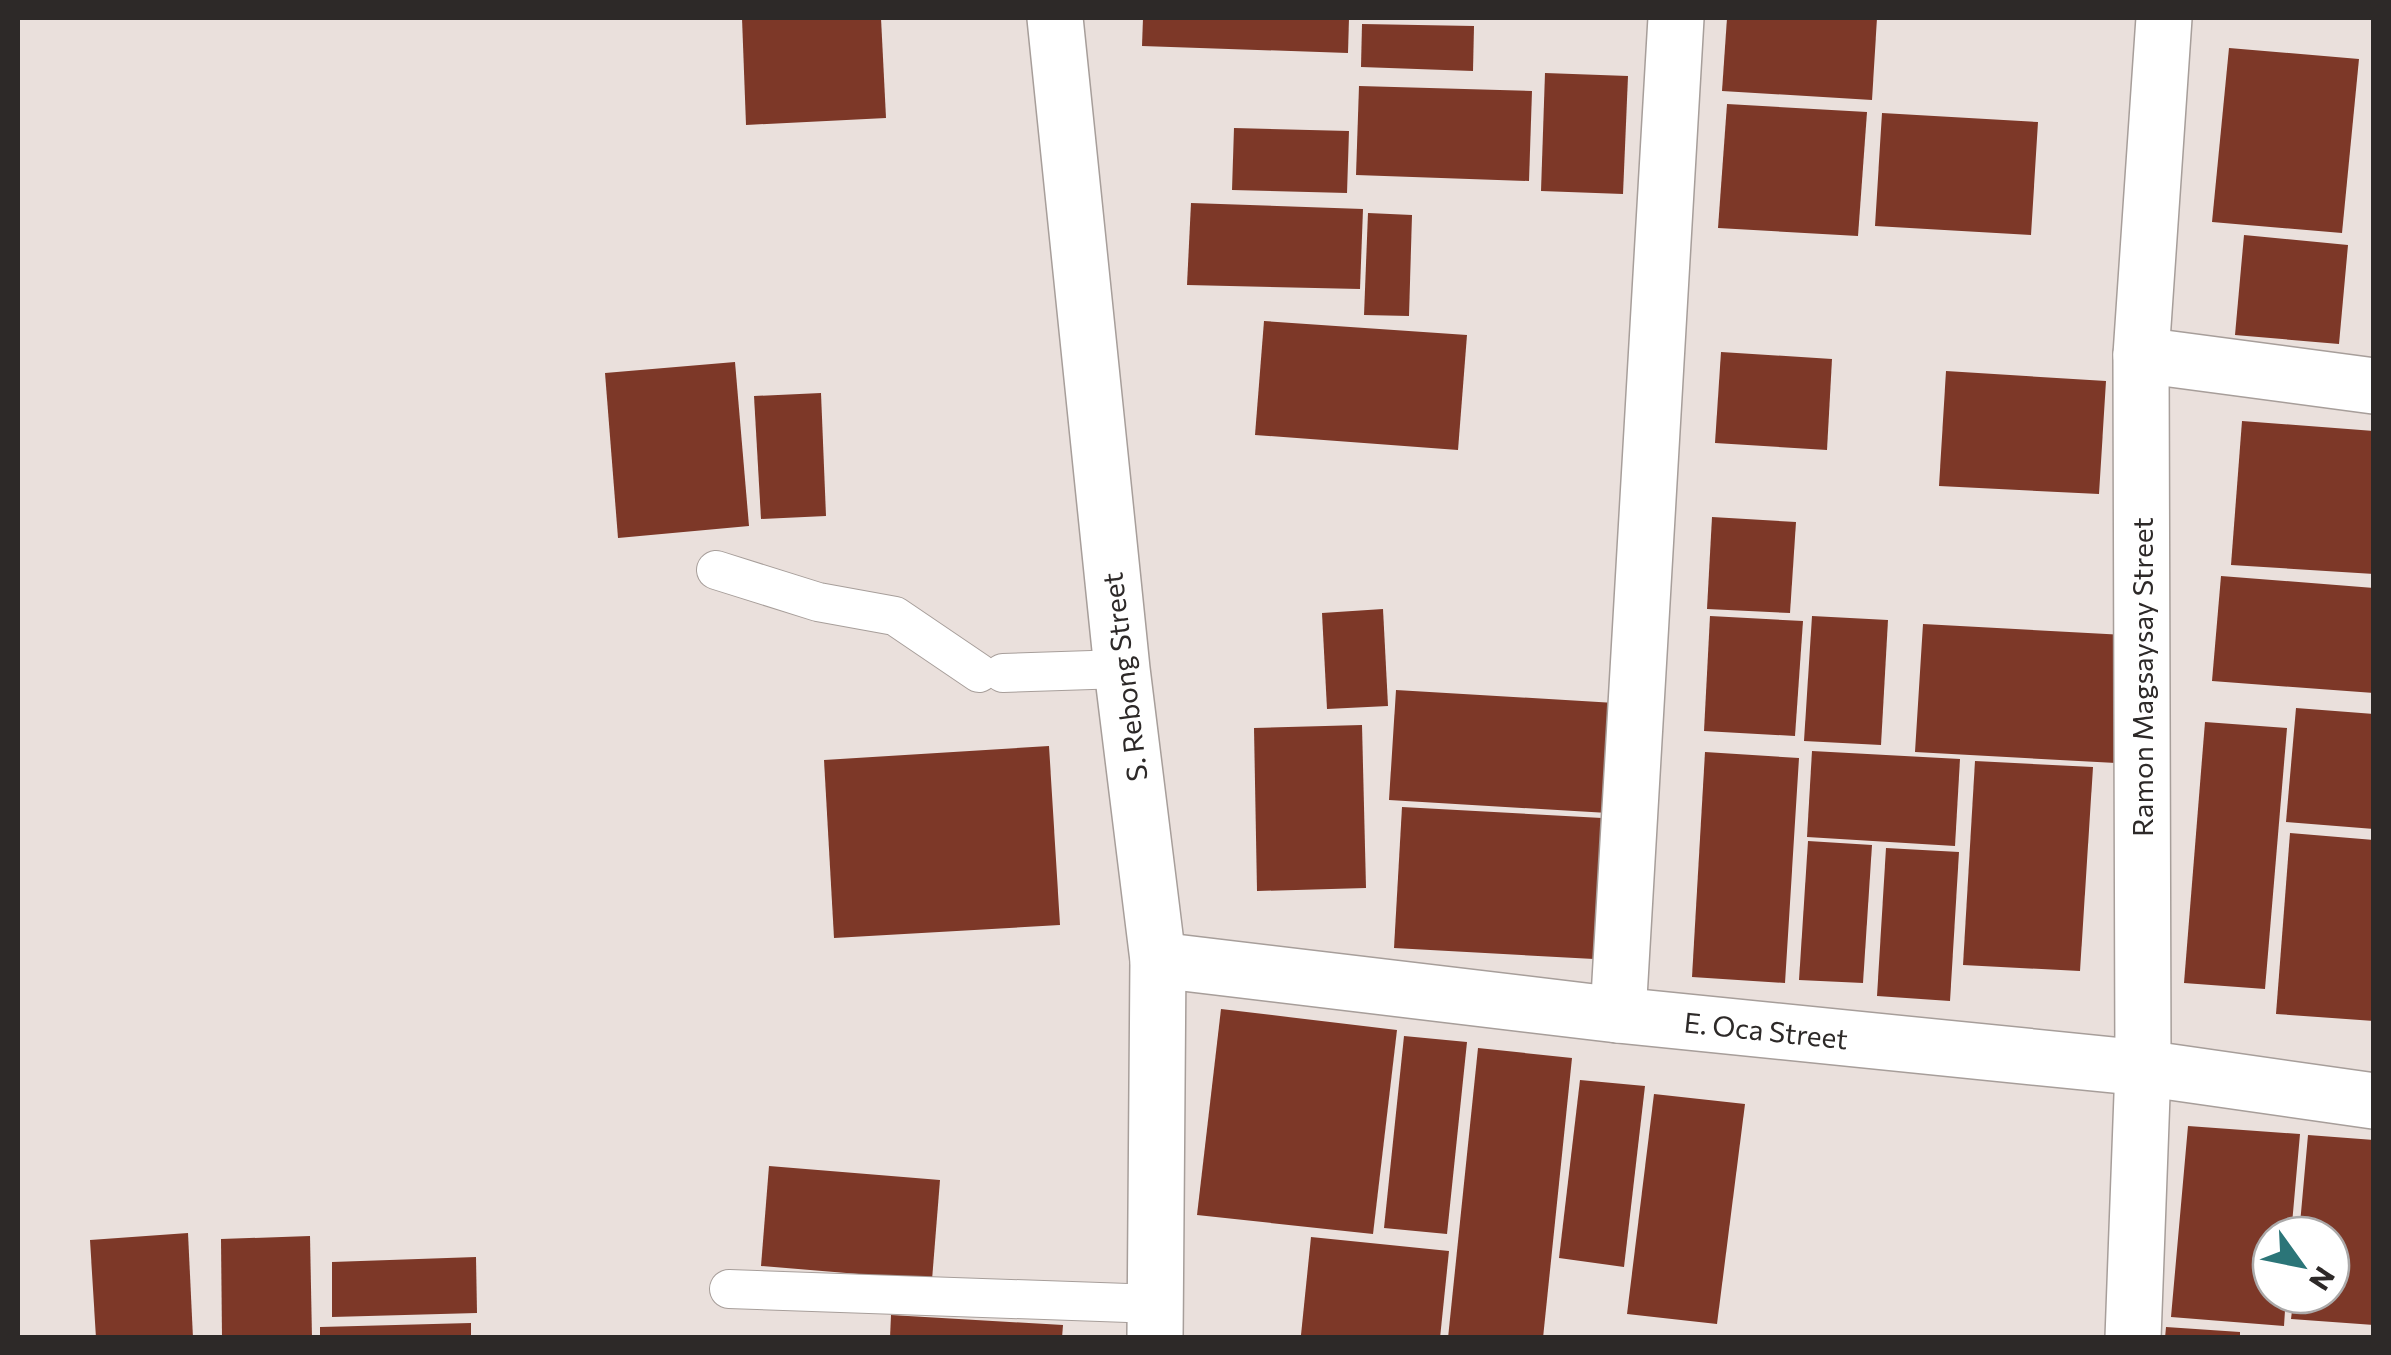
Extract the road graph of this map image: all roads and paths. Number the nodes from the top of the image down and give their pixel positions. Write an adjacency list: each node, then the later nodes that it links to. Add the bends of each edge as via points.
1 (1054, 18): 7 (street, S. Rebong Street)
2 (1676, 18): 9 (street)
3 (2164, 18): 4 (street, Ramon Magsaysay Street)
4 (2141, 355): 5 (street); 10 (street, Ramon Magsaysay Street)
5 (2374, 386)
6 (716, 570): 7 (lane, via 818,602 895,616 991,673)
7 (1122, 669): 8 (street, S. Rebong Street)
8 (1158, 960): 9 (street, E. Oca Street); 13 (street, S. Rebong Street)
9 (1618, 1015): 10 (street, E. Oca Street)
10 (2142, 1068): 11 (street, E. Oca Street); 14 (street, Ramon Magsaysay Street)
11 (2374, 1101)
12 (728, 1289): 13 (lane)
13 (1156, 1321)
14 (2134, 1338)

